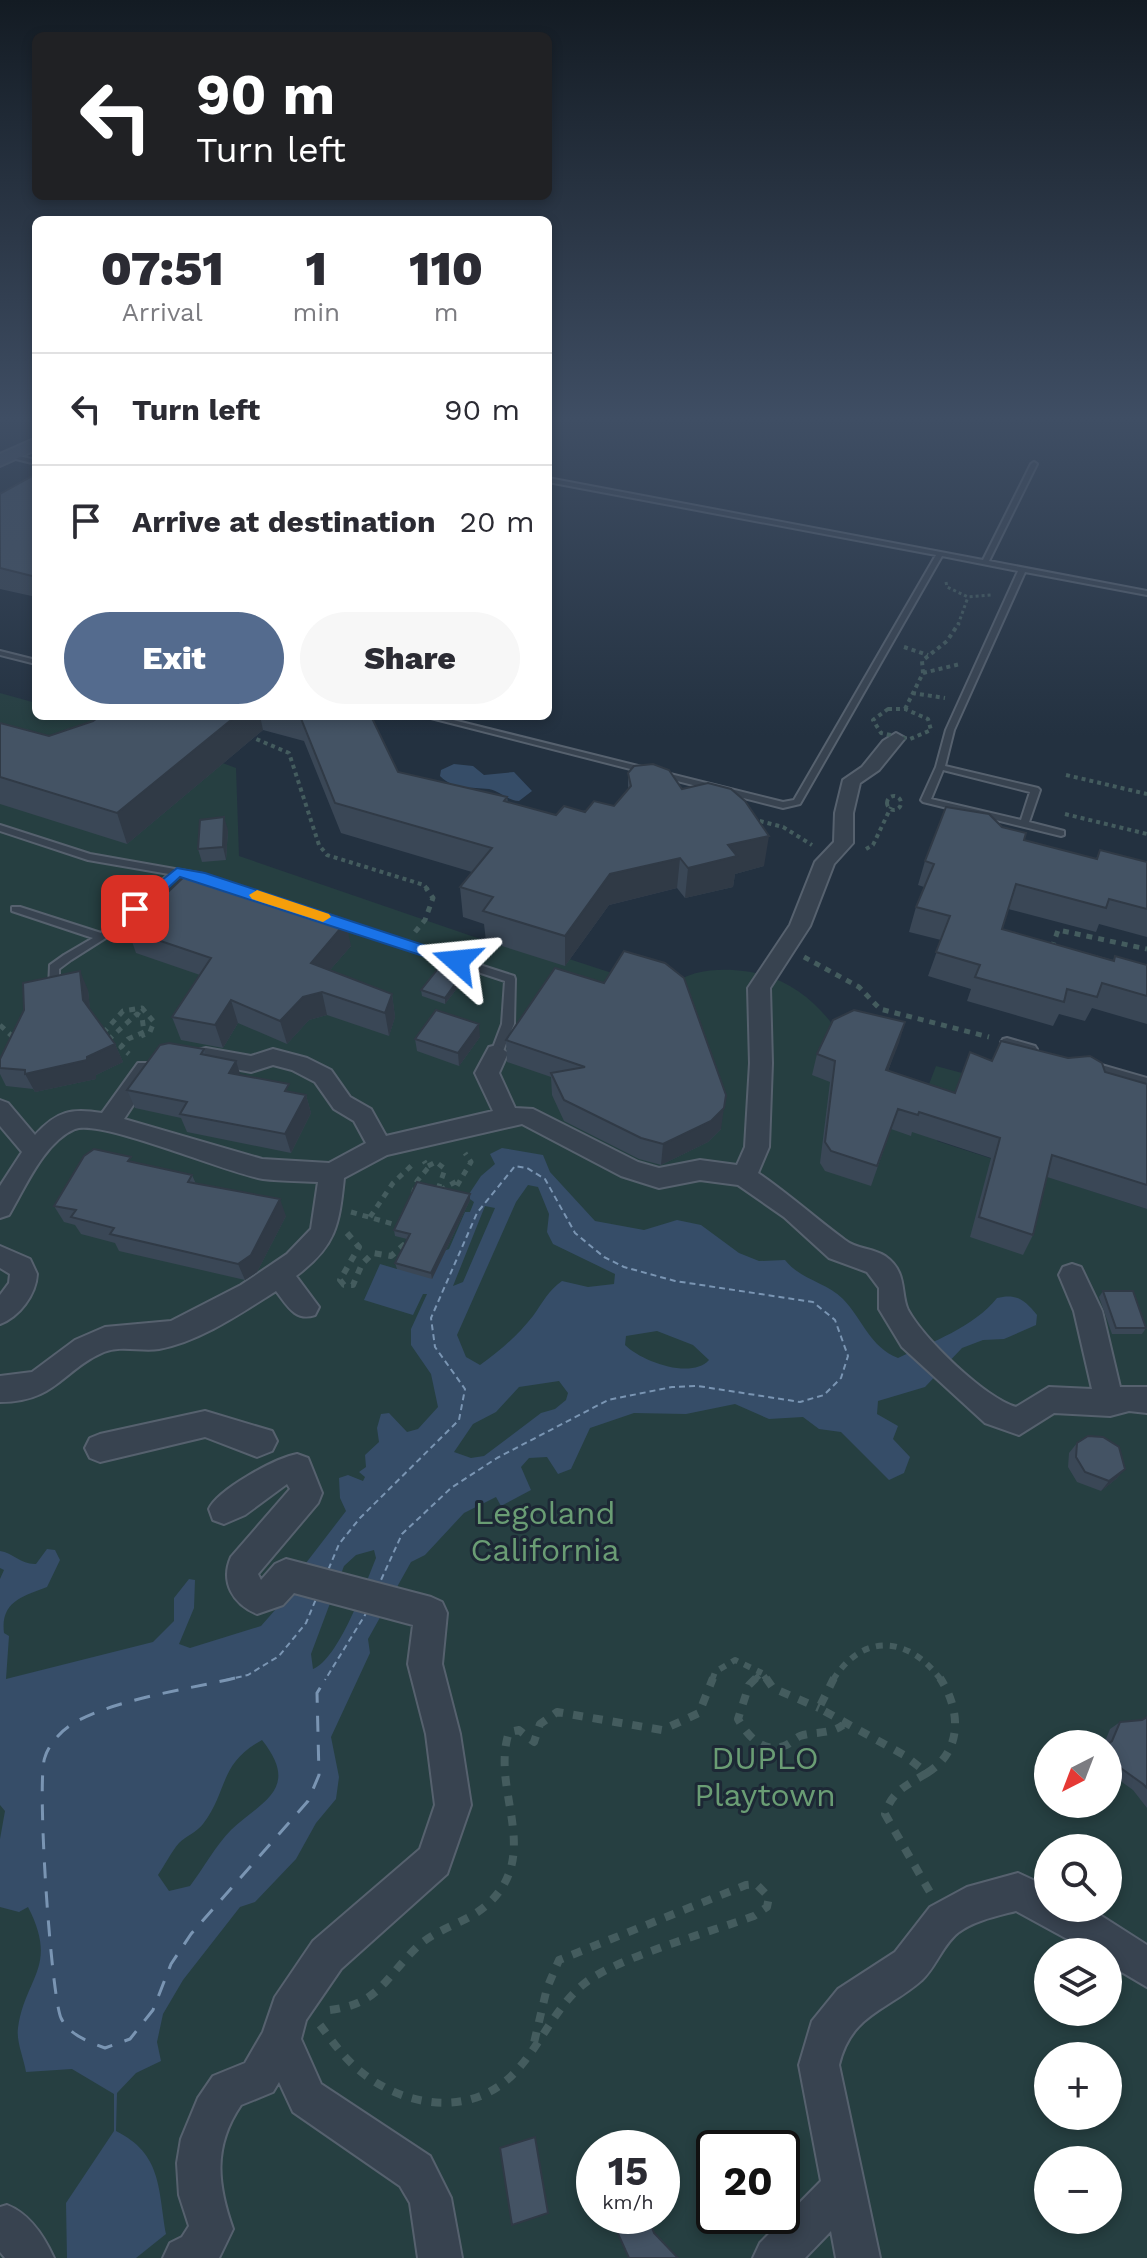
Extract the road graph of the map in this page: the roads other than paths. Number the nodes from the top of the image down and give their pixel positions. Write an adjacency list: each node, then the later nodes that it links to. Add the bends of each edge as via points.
1 (788, 525): 3 (lane)
2 (1004, 525): 4 (lane)
3 (940, 554): 4 (lane); 11 (lane, via 797,802 783,805)
4 (985, 563): 5 (lane)
5 (1022, 570): 6 (lane); 13 (lane, via 950,730)
6 (1147, 593)
7 (0, 653): 8 (lane)
8 (10, 655): 9 (lane); 10 (lane)
9 (0, 661)
10 (32, 661)
11 (443, 720)
12 (896, 738): 36 (street, via 878,765 852,780 843,843 825,862 800,926 759,988 757,1147)
13 (940, 767): 14 (lane, via 1035,790); 14 (lane, via 926,800)
14 (1024, 824): 16 (lane)
15 (0, 828): 17 (lane, via 88,857)
16 (1061, 833)
17 (177, 872): 18 (lane); 21 (lane)
18 (214, 881)
19 (16, 909): 21 (lane)
20 (316, 915): 27 (lane, via 510,979 508,1024)
21 (102, 937): 22 (lane, via 70,952 54,968)
22 (54, 988)
23 (1007, 1042): 24 (lane)
24 (1038, 1051)
25 (166, 1052): 32 (street, via 157,1055)
26 (190, 1053): 33 (street, via 251,1064 273,1057 299,1064 323,1076 342,1103 363,1115)
27 (497, 1053): 31 (street, via 487,1073)
28 (1084, 1064): 29 (lane)
29 (1147, 1082)
30 (0, 1109): 34 (street)
31 (508, 1117): 33 (street); 36 (street, via 525,1115 630,1169 659,1178 700,1170)
32 (108, 1123): 34 (street, via 75,1118 54,1130); 35 (street, via 262,1169)
33 (380, 1147): 35 (street)
34 (35, 1151): 37 (street)
35 (332, 1173): 39 (street, via 325,1220 313,1249)
36 (744, 1176): 45 (street, via 838,1250 876,1264 892,1285 893,1309 912,1338 995,1414 1019,1422 1049,1400)
37 (0, 1208)
38 (0, 1257): 42 (street, via 13,1259 25,1281 17,1298)
39 (278, 1274): 41 (street); 43 (street, via 215,1314 163,1337 97,1342 48,1380)
40 (1072, 1275): 45 (street, via 1088,1311)
41 (305, 1307)
42 (0, 1312)
43 (0, 1389)
44 (1147, 1400): 45 (street)
45 (1110, 1403)
46 (262, 1441): 47 (street, via 205,1424)
47 (100, 1448)
48 (224, 1509): 52 (street, via 242,1504 283,1469 297,1468 307,1493 242,1568 241,1581 257,1598 280,1590 282,1574 431,1613 425,1664 443,1734 453,1805 434,1861 327,1955)
49 (1034, 1900): 53 (street, via 1018,1892 967,1906 943,1920 909,1966 852,2003 826,2035 819,2065)
50 (1077, 1922): 51 (street)
51 (1147, 1968)
52 (293, 2021): 56 (street, via 259,2078 227,2090 212,2112 198,2163 200,2195 212,2229 197,2254); 57 (street, via 307,2098 415,2171 430,2198)
53 (844, 2188): 58 (street); 59 (street)
54 (0, 2229): 55 (street, via 7,2226)
55 (32, 2258)
56 (185, 2258)
57 (440, 2258)
58 (775, 2258)
59 (858, 2258)

